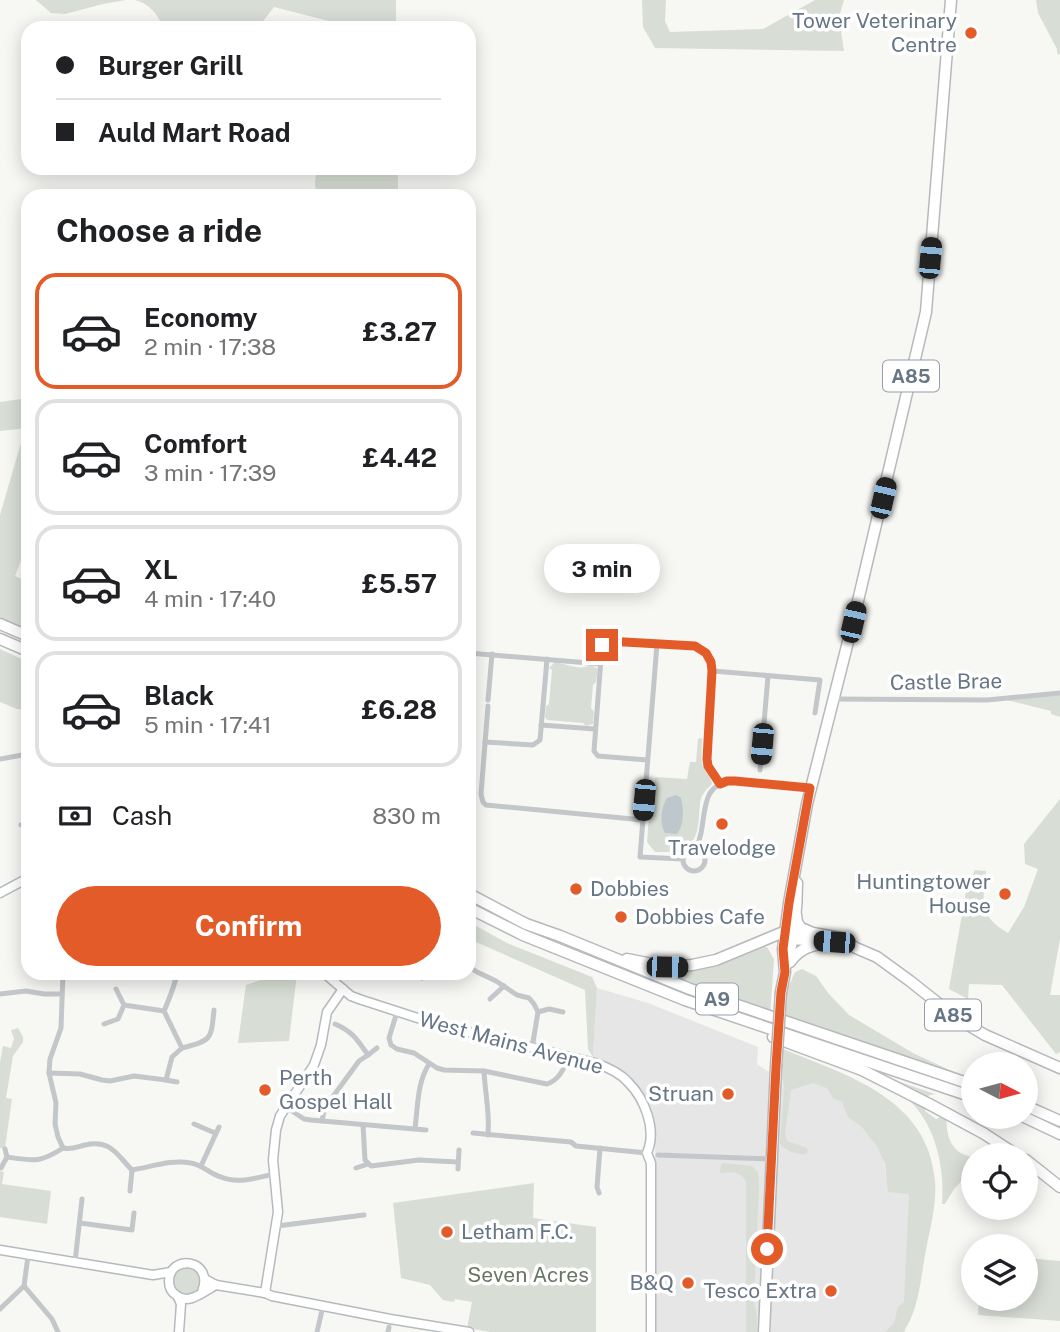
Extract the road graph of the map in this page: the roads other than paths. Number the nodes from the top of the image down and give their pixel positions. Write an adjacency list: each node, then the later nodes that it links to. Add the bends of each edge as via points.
1 (951, 0): 16 (highway, A85, via 926,312)
2 (0, 624): 3 (highway)
3 (21, 633)
4 (0, 639): 6 (highway)
5 (657, 644): 10 (street, via 607,641 602,645); 11 (street, via 695,646 706,653); 23 (street)
6 (21, 648)
7 (476, 653): 8 (street)
8 (492, 654): 9 (street); 20 (street)
9 (547, 659): 10 (street); 18 (street)
10 (601, 664): 19 (street)
11 (712, 671): 13 (street); 25 (street, via 707,759)
12 (821, 671): 14 (street)
13 (768, 676): 14 (street); 24 (street)
14 (820, 680): 17 (street)
15 (1060, 693): 16 (street, Castle Brae, via 987,699)
16 (834, 699): 26 (highway, A85)
17 (815, 713)
18 (541, 725): 19 (street); 20 (street, via 540,740 533,745)
19 (595, 729): 23 (street, via 598,756)
20 (485, 742): 27 (street, via 481,795 486,805)
21 (21, 756): 22 (street)
22 (0, 760)
23 (647, 760): 27 (street)
24 (760, 770)
25 (720, 784): 26 (street, via 735,781); 28 (street, via 706,799)
26 (810, 788): 30 (highway, A85)
27 (643, 820): 29 (street, via 640,857)
28 (696, 849): 29 (street); 29 (street, via 705,859 702,868 689,870)
29 (683, 859)
30 (798, 859): 35 (highway, A85); 35 (highway, A85, via 789,903)
31 (21, 881): 32 (street)
32 (1, 891)
33 (476, 898): 38 (highway, A9)
34 (476, 912): 50 (highway, A9)
35 (792, 935): 36 (highway, A85); 37 (highway, via 840,937); 38 (highway, A9, via 682,967); 40 (highway, A85, via 783,949)
36 (834, 942): 37 (highway, A85); 40 (highway, A85, via 800,951)
37 (856, 947): 65 (highway, A85, via 877,957 985,1035)
38 (592, 950): 69 (highway, A9, via 703,994)
39 (476, 971): 44 (street)
40 (785, 972): 92 (highway, A85, bridge)
41 (63, 980): 48 (street)
42 (176, 980): 53 (street)
43 (332, 980): 46 (street, West Mains Avenue)
44 (504, 986): 49 (street); 55 (street, via 529,998)
45 (116, 989): 51 (street)
46 (343, 989): 54 (street, West Mains Avenue); 72 (street, via 327,1012 314,1065)
47 (0, 994): 48 (street)
48 (62, 994): 67 (street, via 61,1028)
49 (490, 999)
50 (685, 1000): 71 (highway, A9); 84 (highway, A9, via 862,1070)
51 (124, 1005): 53 (street); 57 (street, via 118,1019)
52 (214, 1010): 59 (street, via 205,1042)
53 (164, 1011): 59 (street)
54 (397, 1012): 61 (street, West Mains Avenue); 64 (street, via 389,1042)
55 (538, 1012): 56 (street); 61 (street)
56 (563, 1012)
57 (104, 1024)
58 (335, 1024): 62 (street, via 349,1031)
59 (182, 1048): 68 (street, via 172,1056)
60 (377, 1048): 62 (street)
61 (532, 1048): 63 (street, West Mains Avenue)
62 (368, 1055): 74 (street, via 330,1100)
63 (568, 1056): 66 (street, via 562,1073 547,1084); 89 (street, West Mains Avenue, via 604,1066 628,1082 648,1118)
64 (429, 1064): 66 (street, via 444,1070); 79 (street, via 420,1084)
65 (1060, 1068)
66 (484, 1071): 83 (street)
67 (49, 1073): 68 (street, via 110,1081 134,1076); 85 (street, via 55,1124)
68 (166, 1080): 70 (street)
69 (961, 1081)
70 (177, 1082)
71 (961, 1093)
72 (286, 1107): 74 (street, via 304,1119); 101 (street, via 275,1136)
73 (1038, 1111): 75 (highway)
74 (322, 1121): 78 (street)
75 (1060, 1121)
76 (194, 1124): 95 (street, via 217,1130)
77 (1038, 1124): 82 (highway)
78 (363, 1125): 79 (street); 94 (street)
79 (415, 1128): 80 (street)
80 (426, 1130)
81 (473, 1133): 83 (street)
82 (1060, 1134)
83 (488, 1135): 86 (street)
84 (998, 1143)
85 (64, 1148): 91 (street, via 35,1161); 100 (street, via 103,1145 115,1150)
86 (600, 1148): 89 (street); 104 (street)
87 (5, 1149): 91 (street)
88 (459, 1150): 93 (street)
89 (647, 1153): 128 (street, West Mains Avenue, via 652,1175)
90 (658, 1155): 92 (street)
91 (7, 1157): 96 (street)
92 (772, 1160): 129 (highway, A85)
93 (457, 1162): 94 (street); 98 (street)
94 (368, 1164): 97 (street)
95 (201, 1166): 100 (street, via 184,1162); 101 (street, via 231,1180)
96 (1, 1168)
97 (356, 1168)
98 (458, 1169)
99 (1038, 1169): 102 (highway)
100 (132, 1170): 103 (street)
101 (274, 1174): 109 (street)
102 (1060, 1187)
103 (130, 1191)
104 (599, 1194)
105 (82, 1199): 108 (street)
106 (134, 1213): 108 (street, via 132,1230)
107 (364, 1215): 109 (street)
108 (80, 1223): 112 (street)
109 (277, 1226): 118 (street)
110 (0, 1250): 111 (street)
111 (29, 1256): 112 (street); 116 (street)
112 (75, 1262): 113 (street)
113 (170, 1276): 114 (street, via 179,1264 190,1263); 119 (street, via 171,1290)
114 (205, 1279): 115 (street); 117 (street)
115 (216, 1285): 117 (street); 118 (street)
116 (24, 1286): 122 (street); 124 (street)
117 (202, 1292): 120 (street)
118 (265, 1293): 121 (street)
119 (178, 1297): 120 (street); 123 (street)
120 (190, 1299): 123 (street)
121 (323, 1306): 126 (street); 127 (street)
122 (0, 1309)
123 (181, 1318): 125 (street)
124 (58, 1332)
125 (179, 1332)
126 (317, 1332)
127 (463, 1332)
128 (651, 1332)
129 (764, 1332)

